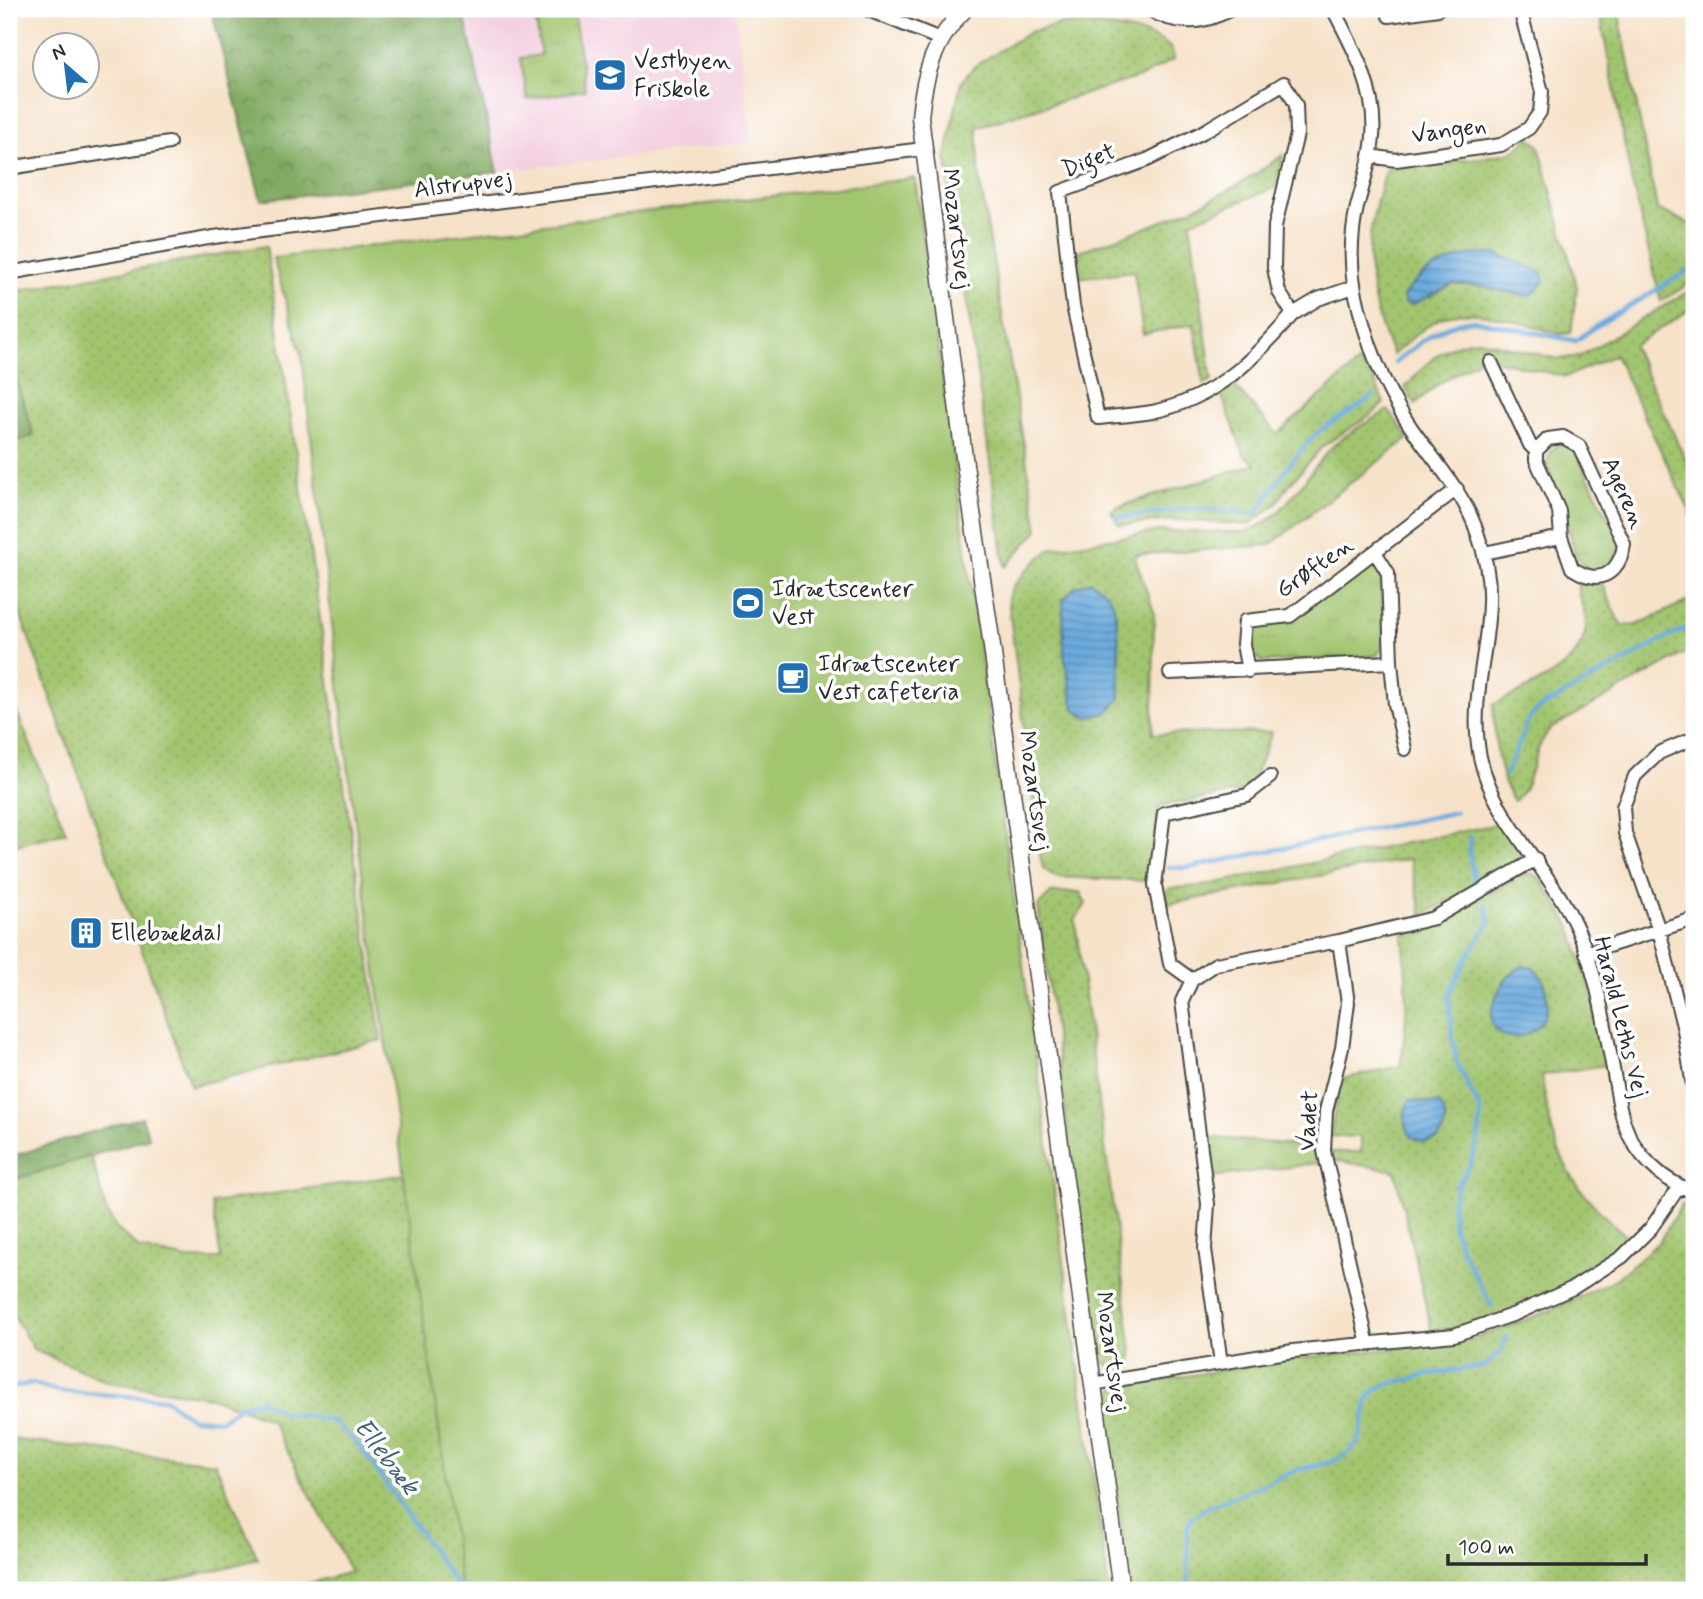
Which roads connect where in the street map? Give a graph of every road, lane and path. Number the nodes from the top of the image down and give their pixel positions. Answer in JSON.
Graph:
{"nodes":[{"id":1,"x":866,"y":9,"type":"edge"},
{"id":2,"x":965,"y":9,"type":"edge"},
{"id":3,"x":1148,"y":9,"type":"edge"},
{"id":4,"x":1231,"y":9,"type":"edge"},
{"id":5,"x":1333,"y":9,"type":"edge"},
{"id":6,"x":1438,"y":9,"type":"edge"},
{"id":7,"x":1520,"y":9,"type":"edge"},
{"id":8,"x":1389,"y":16,"type":"dead end"},
{"id":9,"x":940,"y":39,"type":"junction"},
{"id":10,"x":169,"y":143,"type":"dead end"},
{"id":11,"x":923,"y":149,"type":"junction"},
{"id":12,"x":1370,"y":156,"type":"junction"},
{"id":13,"x":9,"y":168,"type":"edge"},
{"id":14,"x":9,"y":273,"type":"edge"},
{"id":15,"x":1354,"y":287,"type":"junction"},
{"id":16,"x":1293,"y":314,"type":"junction"},
{"id":17,"x":1491,"y":362,"type":"dead end"},
{"id":18,"x":1536,"y":451,"type":"junction"},
{"id":19,"x":1457,"y":489,"type":"junction"},
{"id":20,"x":1561,"y":537,"type":"junction"},
{"id":21,"x":1375,"y":552,"type":"junction"},
{"id":22,"x":1485,"y":553,"type":"junction"},
{"id":23,"x":1391,"y":662,"type":"junction"},
{"id":24,"x":1248,"y":671,"type":"junction"},
{"id":25,"x":1170,"y":673,"type":"dead end"},
{"id":26,"x":1694,"y":738,"type":"edge"},
{"id":27,"x":1405,"y":749,"type":"dead end"},
{"id":28,"x":1270,"y":777,"type":"dead end"},
{"id":29,"x":1536,"y":859,"type":"junction"},
{"id":30,"x":1694,"y":919,"type":"edge"},
{"id":31,"x":1659,"y":930,"type":"junction"},
{"id":32,"x":1339,"y":941,"type":"junction"},
{"id":33,"x":1586,"y":953,"type":"junction"},
{"id":34,"x":1192,"y":980,"type":"junction"},
{"id":35,"x":1694,"y":1093,"type":"edge"},
{"id":36,"x":1679,"y":1187,"type":"junction"},
{"id":37,"x":1694,"y":1192,"type":"edge"},
{"id":38,"x":1368,"y":1345,"type":"junction"},
{"id":39,"x":1222,"y":1363,"type":"junction"},
{"id":40,"x":1092,"y":1384,"type":"junction"},
{"id":41,"x":1121,"y":1590,"type":"edge"}],
"edges":[{"from":1,"to":9,"type":"street"},
{"from":2,"to":9,"type":"street","name":"Mozartsvej"},
{"from":3,"to":4,"type":"street"},
{"from":5,"to":12,"type":"street","name":"Harald Leths Vej"},
{"from":6,"to":8,"type":"street"},
{"from":7,"to":12,"type":"street","name":"Vangen"},
{"from":9,"to":11,"type":"street","name":"Mozartsvej"},
{"from":10,"to":13,"type":"street"},
{"from":11,"to":14,"type":"street","name":"Alstrupvej"},
{"from":11,"to":40,"type":"street","name":"Mozartsvej"},
{"from":12,"to":15,"type":"street","name":"Harald Leths Vej"},
{"from":15,"to":16,"type":"street","name":"Diget"},
{"from":15,"to":19,"type":"street","name":"Harald Leths Vej"},
{"from":16,"to":16,"type":"street","name":"Diget"},
{"from":17,"to":18,"type":"street","name":"Ageren"},
{"from":18,"to":20,"type":"street","name":"Ageren"},
{"from":18,"to":20,"type":"street","name":"Ageren"},
{"from":19,"to":21,"type":"street","name":"Grøften"},
{"from":19,"to":22,"type":"street","name":"Harald Leths Vej"},
{"from":20,"to":22,"type":"street"},
{"from":21,"to":23,"type":"street","name":"Grøften"},
{"from":21,"to":24,"type":"street","name":"Grøften"},
{"from":22,"to":29,"type":"street","name":"Harald Leths Vej"},
{"from":23,"to":24,"type":"street"},
{"from":23,"to":27,"type":"street","name":"Grøften"},
{"from":24,"to":25,"type":"street"},
{"from":26,"to":31,"type":"street"},
{"from":28,"to":34,"type":"street"},
{"from":29,"to":32,"type":"street"},
{"from":29,"to":33,"type":"street","name":"Harald Leths Vej"},
{"from":30,"to":31,"type":"street"},
{"from":31,"to":33,"type":"street"},
{"from":31,"to":35,"type":"street"},
{"from":32,"to":34,"type":"street"},
{"from":32,"to":38,"type":"street","name":"Vadet"},
{"from":33,"to":36,"type":"street","name":"Harald Leths Vej"},
{"from":34,"to":39,"type":"street"},
{"from":36,"to":37,"type":"street","name":"Harald Leths Vej"},
{"from":36,"to":38,"type":"street"},
{"from":38,"to":39,"type":"street"},
{"from":39,"to":40,"type":"street"},
{"from":40,"to":41,"type":"street","name":"Mozartsvej"}]}
